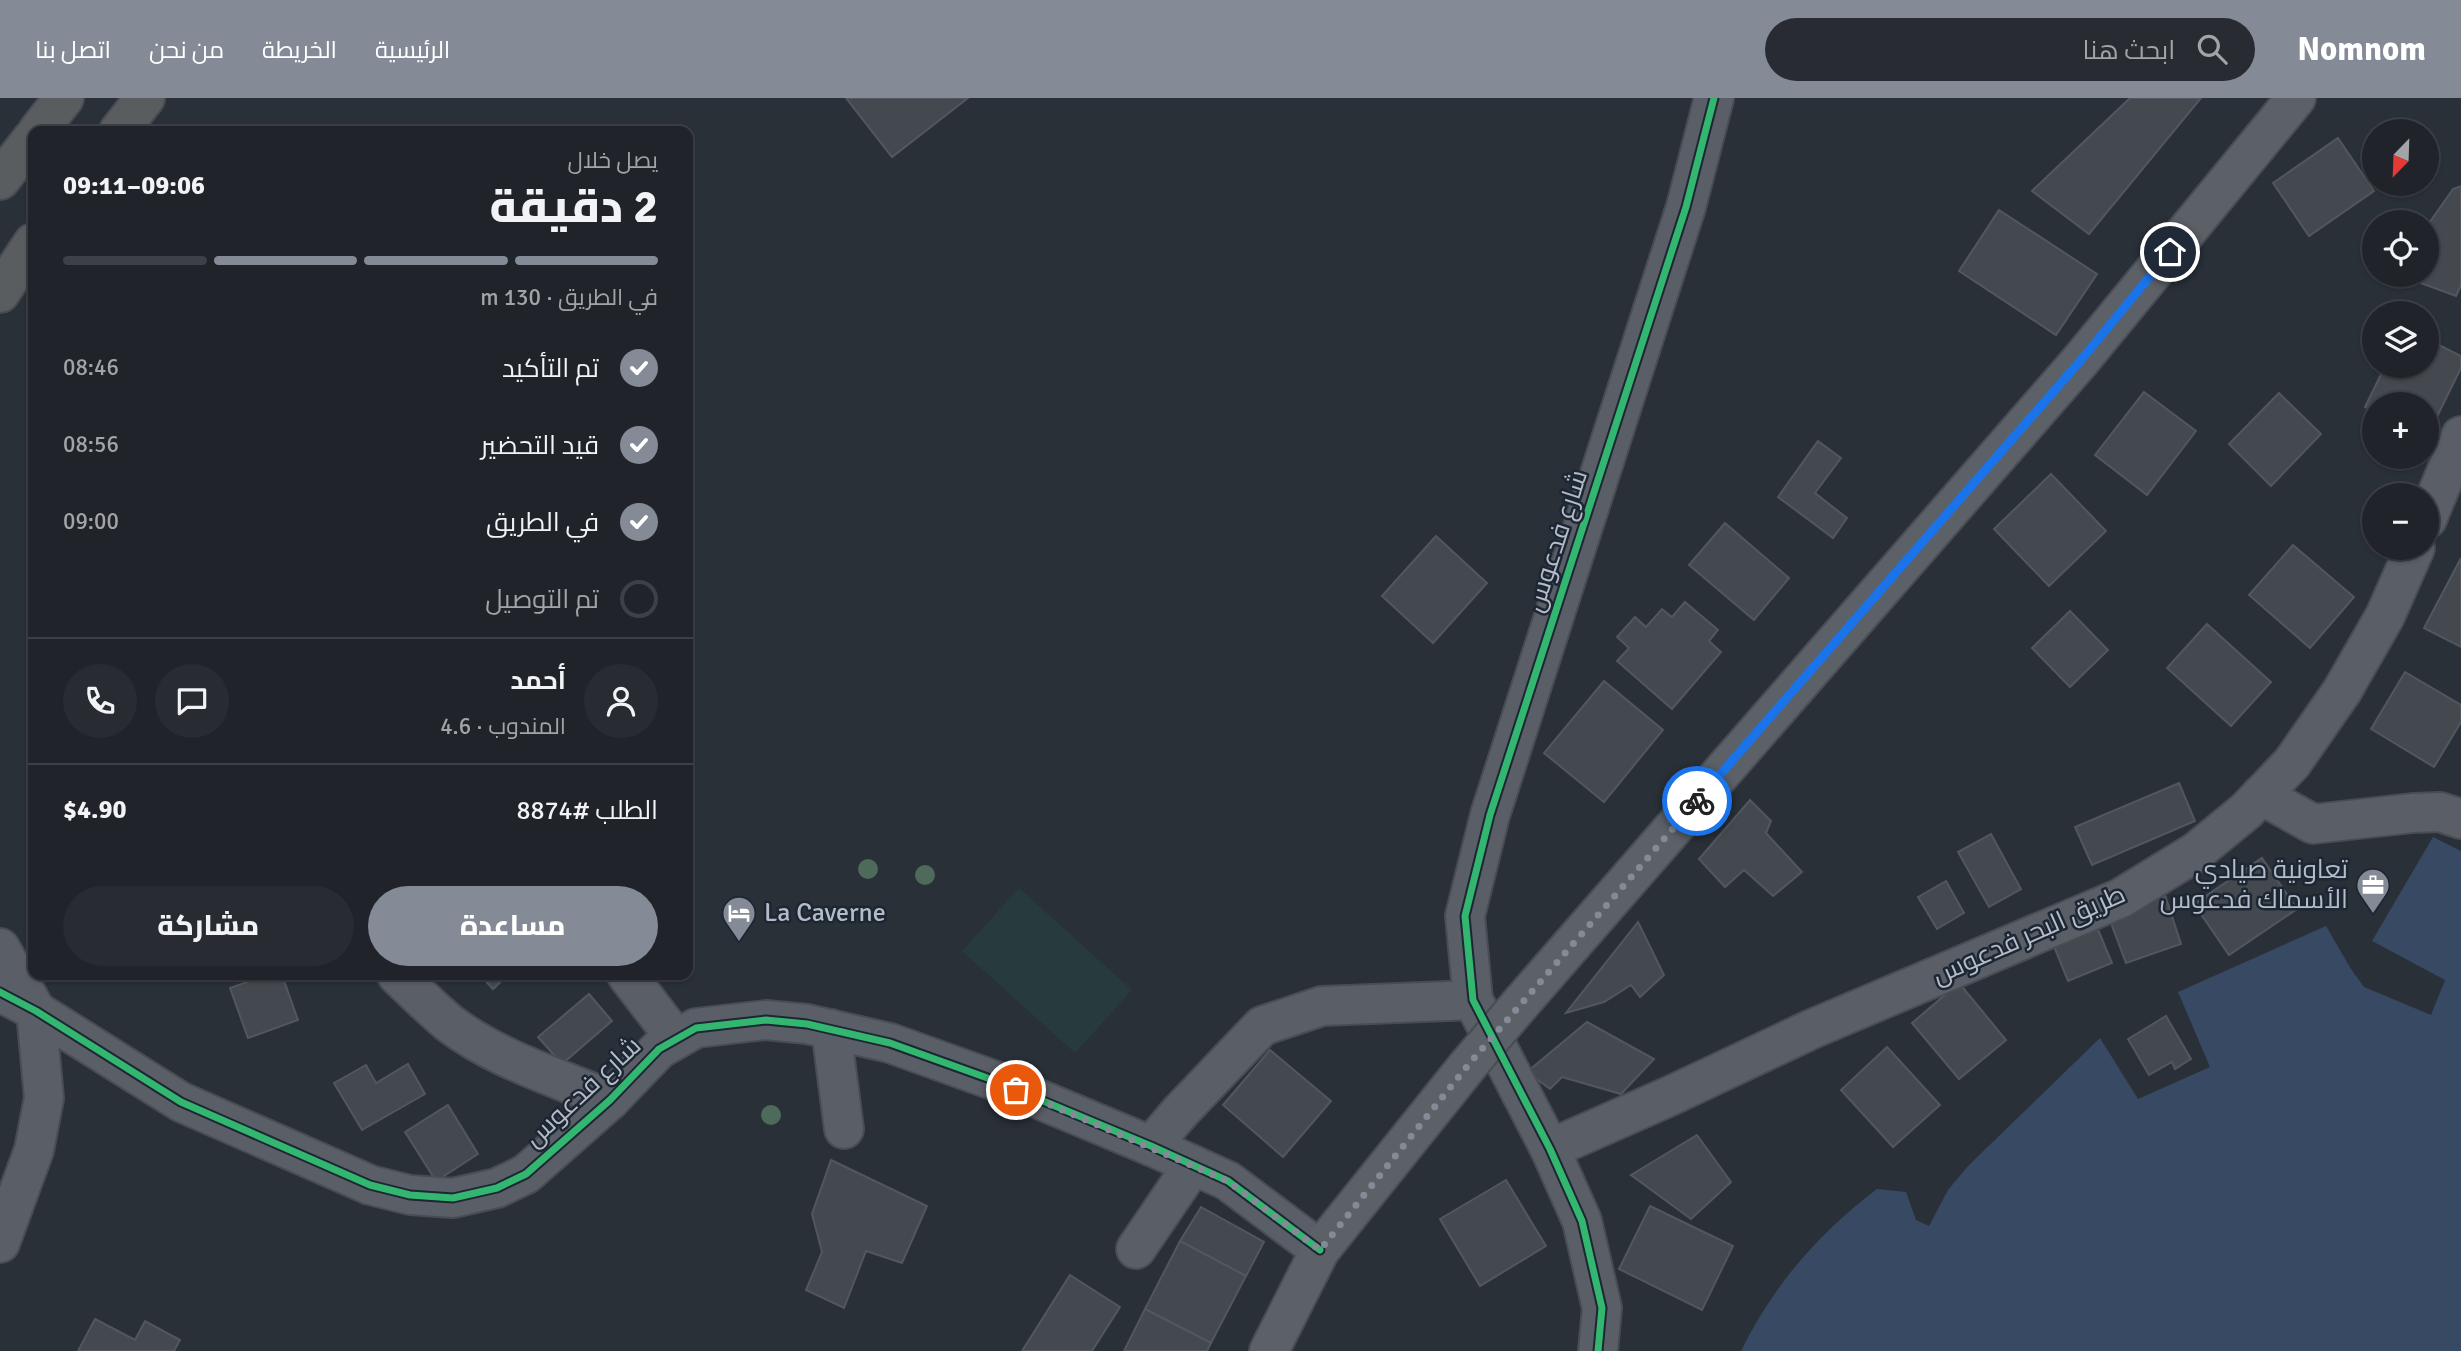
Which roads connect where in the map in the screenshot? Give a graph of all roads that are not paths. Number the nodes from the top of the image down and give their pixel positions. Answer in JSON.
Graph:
{"nodes":[{"id":1,"x":64,"y":98,"type":"edge"},
{"id":2,"x":145,"y":98,"type":"edge"},
{"id":3,"x":1714,"y":98,"type":"edge"},
{"id":4,"x":2297,"y":98,"type":"edge"},
{"id":5,"x":42,"y":126,"type":"edge"},
{"id":6,"x":123,"y":126,"type":"edge"},
{"id":7,"x":28,"y":144,"type":"edge"},
{"id":8,"x":0,"y":180,"type":"edge"},
{"id":9,"x":28,"y":251,"type":"edge"},
{"id":10,"x":0,"y":293,"type":"edge"},
{"id":11,"x":2461,"y":436,"type":"edge"},
{"id":12,"x":2439,"y":490,"type":"edge"},
{"id":13,"x":2410,"y":560,"type":"edge"},
{"id":14,"x":2261,"y":796,"type":"junction"},
{"id":15,"x":2461,"y":819,"type":"edge"},
{"id":16,"x":0,"y":948,"type":"edge"},
{"id":17,"x":403,"y":980,"type":"edge"},
{"id":18,"x":631,"y":980,"type":"edge"},
{"id":19,"x":0,"y":992,"type":"edge"},
{"id":20,"x":1473,"y":1000,"type":"junction"},
{"id":21,"x":36,"y":1011,"type":"junction"},
{"id":22,"x":831,"y":1029,"type":"junction"},
{"id":23,"x":676,"y":1039,"type":"junction"},
{"id":24,"x":610,"y":1100,"type":"junction"},
{"id":25,"x":844,"y":1129,"type":"dead end"},
{"id":26,"x":1151,"y":1146,"type":"junction"},
{"id":27,"x":1550,"y":1149,"type":"junction"},
{"id":28,"x":1193,"y":1165,"type":"junction"},
{"id":29,"x":0,"y":1243,"type":"edge"},
{"id":30,"x":1136,"y":1249,"type":"dead end"},
{"id":31,"x":1320,"y":1250,"type":"junction"},
{"id":32,"x":1269,"y":1351,"type":"edge"},
{"id":33,"x":1598,"y":1351,"type":"edge"}],
"edges":[{"from":1,"to":5,"type":"highway"},
{"from":2,"to":6,"type":"highway"},
{"from":3,"to":20,"type":"street","name":"شارع فدعوس"},
{"from":4,"to":31,"type":"main road","bridge":true},
{"from":7,"to":8,"type":"highway"},
{"from":9,"to":10,"type":"highway"},
{"from":11,"to":12,"type":"street"},
{"from":13,"to":14,"type":"street","name":"طريق البحر فدعوس"},
{"from":14,"to":15,"type":"street"},
{"from":14,"to":27,"type":"street","name":"طريق البحر فدعوس"},
{"from":16,"to":21,"type":"street","name":"شارع فدعوس"},
{"from":17,"to":24,"type":"street","name":"شارع فدعوس"},
{"from":18,"to":23,"type":"street","name":"شارع فدعوس"},
{"from":19,"to":21,"type":"street","name":"شارع فدعوس"},
{"from":20,"to":26,"type":"street"},
{"from":20,"to":27,"type":"street"},
{"from":21,"to":24,"type":"street","name":"شارع فدعوس"},
{"from":21,"to":29,"type":"street","name":"شارع فدعوس"},
{"from":22,"to":23,"type":"street","name":"شارع فدعوس"},
{"from":22,"to":25,"type":"street"},
{"from":22,"to":26,"type":"street","name":"شارع فدعوس"},
{"from":23,"to":24,"type":"street","name":"شارع فدعوس"},
{"from":26,"to":28,"type":"street","name":"شارع فدعوس"},
{"from":27,"to":33,"type":"street"},
{"from":28,"to":30,"type":"street"},
{"from":28,"to":31,"type":"street","name":"شارع فدعوس"},
{"from":31,"to":32,"type":"main road"}]}
